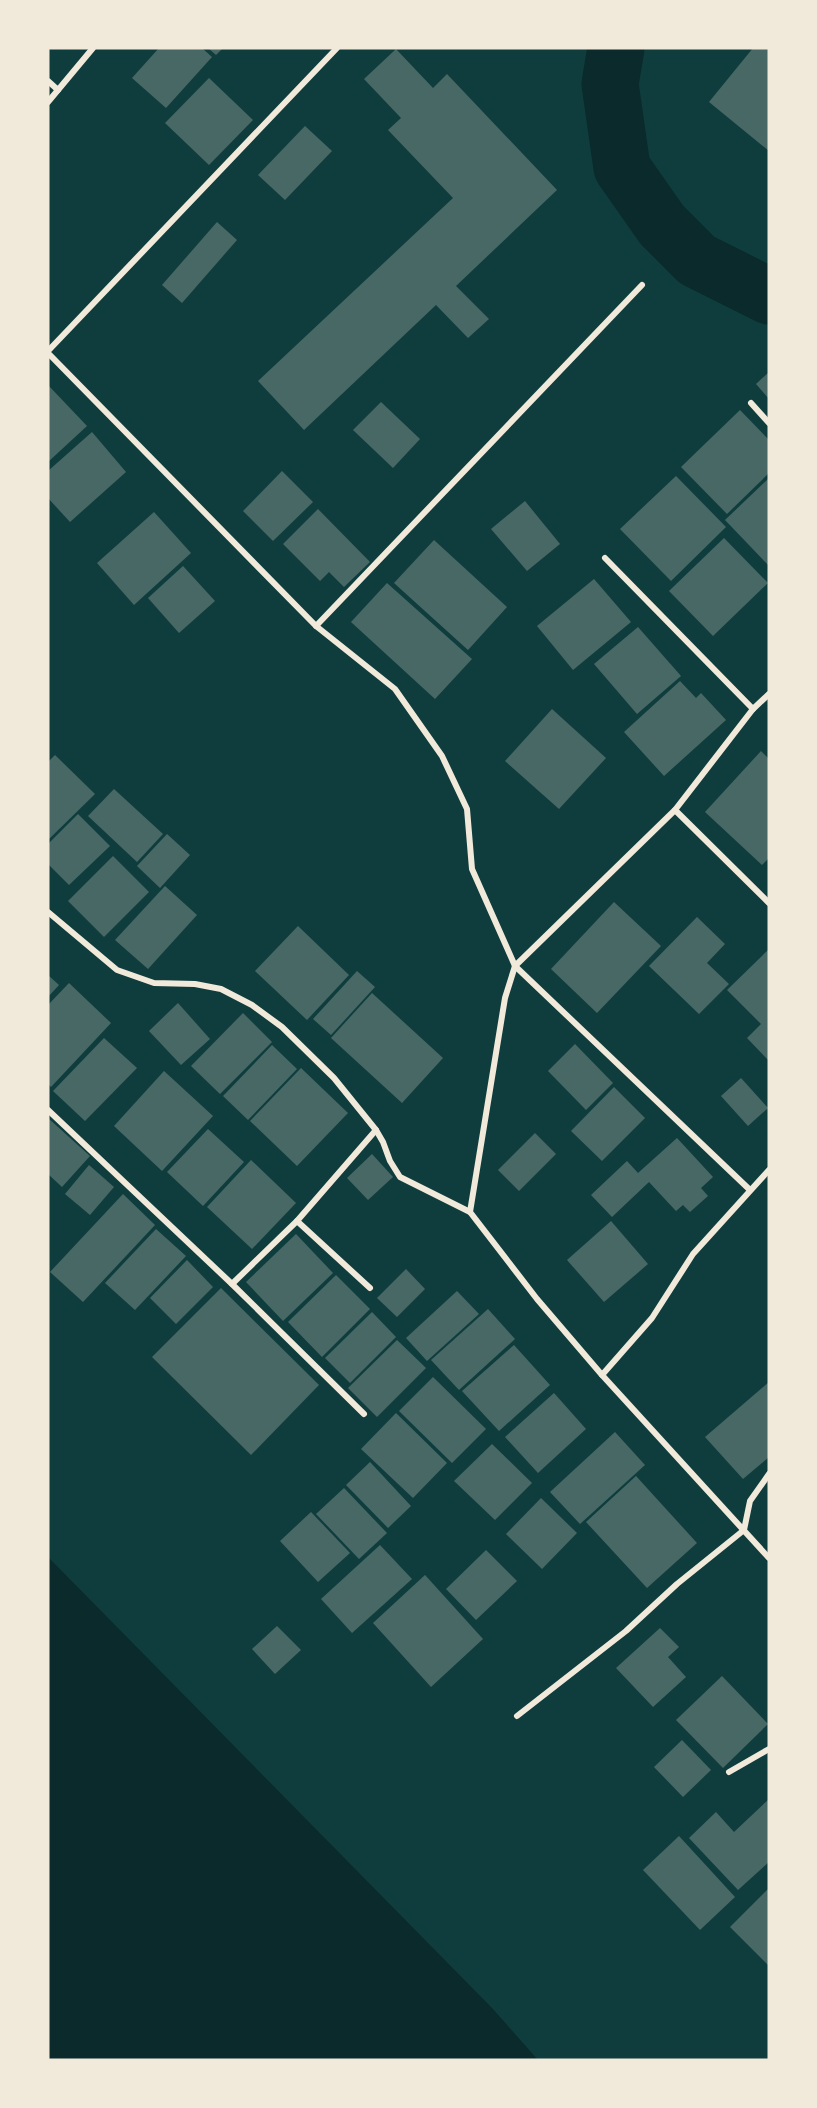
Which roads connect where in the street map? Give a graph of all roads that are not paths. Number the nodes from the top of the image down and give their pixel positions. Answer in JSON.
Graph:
{"nodes":[{"id":1,"x":93,"y":48,"type":"edge"},
{"id":2,"x":337,"y":48,"type":"edge"},
{"id":3,"x":48,"y":81,"type":"edge"},
{"id":4,"x":58,"y":90,"type":"junction"},
{"id":5,"x":48,"y":102,"type":"edge"},
{"id":6,"x":642,"y":285,"type":"dead end"},
{"id":7,"x":48,"y":352,"type":"edge"},
{"id":8,"x":751,"y":403,"type":"dead end"},
{"id":9,"x":769,"y":423,"type":"edge"},
{"id":10,"x":605,"y":558,"type":"dead end"},
{"id":11,"x":316,"y":626,"type":"junction"},
{"id":12,"x":769,"y":694,"type":"edge"},
{"id":13,"x":753,"y":709,"type":"junction"},
{"id":14,"x":675,"y":810,"type":"junction"},
{"id":15,"x":769,"y":903,"type":"edge"},
{"id":16,"x":48,"y":912,"type":"edge"},
{"id":17,"x":515,"y":966,"type":"junction"},
{"id":18,"x":48,"y":1110,"type":"edge"},
{"id":19,"x":376,"y":1130,"type":"junction"},
{"id":20,"x":769,"y":1170,"type":"edge"},
{"id":21,"x":750,"y":1190,"type":"junction"},
{"id":22,"x":470,"y":1212,"type":"junction"},
{"id":23,"x":297,"y":1221,"type":"junction"},
{"id":24,"x":232,"y":1284,"type":"junction"},
{"id":25,"x":370,"y":1288,"type":"dead end"},
{"id":26,"x":602,"y":1375,"type":"junction"},
{"id":27,"x":364,"y":1414,"type":"dead end"},
{"id":28,"x":769,"y":1474,"type":"edge"},
{"id":29,"x":744,"y":1530,"type":"junction"},
{"id":30,"x":769,"y":1558,"type":"edge"},
{"id":31,"x":517,"y":1716,"type":"dead end"},
{"id":32,"x":769,"y":1749,"type":"edge"},
{"id":33,"x":729,"y":1773,"type":"dead end"}],
"edges":[{"from":1,"to":4,"type":"street"},
{"from":2,"to":7,"type":"street"},
{"from":3,"to":4,"type":"street"},
{"from":4,"to":5,"type":"street"},
{"from":6,"to":11,"type":"street"},
{"from":7,"to":11,"type":"street"},
{"from":8,"to":9,"type":"street"},
{"from":10,"to":13,"type":"street"},
{"from":11,"to":17,"type":"street"},
{"from":12,"to":13,"type":"street"},
{"from":13,"to":14,"type":"street"},
{"from":14,"to":15,"type":"street"},
{"from":14,"to":17,"type":"street"},
{"from":16,"to":19,"type":"street"},
{"from":17,"to":21,"type":"street"},
{"from":17,"to":22,"type":"street"},
{"from":18,"to":24,"type":"street"},
{"from":19,"to":22,"type":"street"},
{"from":19,"to":23,"type":"street"},
{"from":20,"to":21,"type":"street"},
{"from":21,"to":26,"type":"street"},
{"from":22,"to":26,"type":"street"},
{"from":23,"to":24,"type":"street"},
{"from":23,"to":25,"type":"street"},
{"from":24,"to":27,"type":"street"},
{"from":26,"to":29,"type":"street"},
{"from":28,"to":29,"type":"street"},
{"from":29,"to":30,"type":"street"},
{"from":29,"to":31,"type":"street"},
{"from":32,"to":33,"type":"street"}]}
